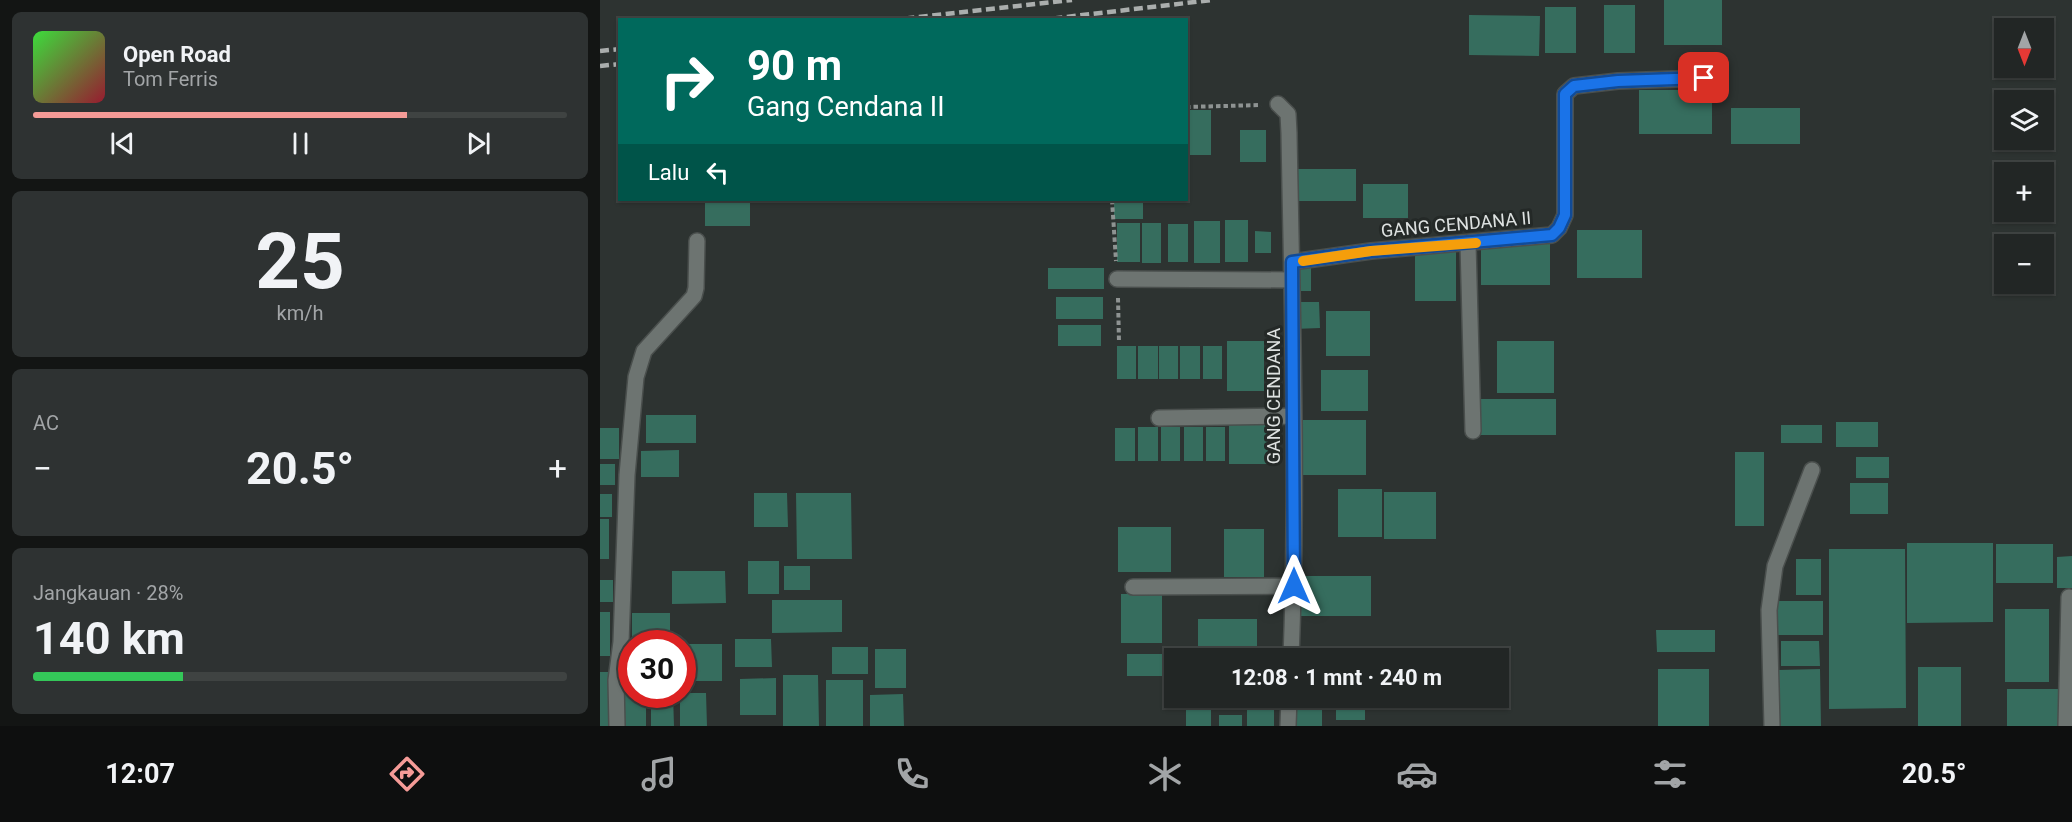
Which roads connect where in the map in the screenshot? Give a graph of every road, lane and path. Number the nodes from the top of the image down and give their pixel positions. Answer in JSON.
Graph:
{"nodes":[{"id":1,"x":1704,"y":78,"type":"dead end"},
{"id":2,"x":1278,"y":104,"type":"joint"},
{"id":3,"x":1188,"y":107,"type":"edge"},
{"id":4,"x":697,"y":241,"type":"dead end"},
{"id":5,"x":1468,"y":244,"type":"junction"},
{"id":6,"x":1292,"y":262,"type":"junction"},
{"id":7,"x":1117,"y":279,"type":"dead end"},
{"id":8,"x":1292,"y":280,"type":"junction"},
{"id":9,"x":1293,"y":416,"type":"junction"},
{"id":10,"x":1159,"y":418,"type":"dead end"},
{"id":11,"x":1473,"y":431,"type":"dead end"},
{"id":12,"x":1812,"y":470,"type":"dead end"},
{"id":13,"x":1294,"y":586,"type":"junction"},
{"id":14,"x":1133,"y":587,"type":"dead end"},
{"id":15,"x":2069,"y":597,"type":"dead end"},
{"id":16,"x":1291,"y":648,"type":"edge"},
{"id":17,"x":1289,"y":708,"type":"edge"},
{"id":18,"x":617,"y":726,"type":"edge"},
{"id":19,"x":1288,"y":726,"type":"edge"},
{"id":20,"x":1772,"y":726,"type":"edge"},
{"id":21,"x":2066,"y":726,"type":"edge"}],
"edges":[{"from":1,"to":5,"type":"street","name":"GANG CENDANA II"},
{"from":2,"to":3,"type":"path"},
{"from":2,"to":6,"type":"street","name":"GANG CENDANA"},
{"from":4,"to":18,"type":"street"},
{"from":5,"to":6,"type":"street","name":"GANG CENDANA II"},
{"from":5,"to":11,"type":"street"},
{"from":6,"to":8,"type":"street","name":"GANG CENDANA"},
{"from":7,"to":8,"type":"street"},
{"from":8,"to":9,"type":"street","name":"GANG CENDANA"},
{"from":9,"to":10,"type":"street"},
{"from":9,"to":13,"type":"street","name":"GANG CENDANA"},
{"from":12,"to":20,"type":"street"},
{"from":13,"to":14,"type":"street"},
{"from":13,"to":16,"type":"street","name":"GANG CENDANA"},
{"from":15,"to":21,"type":"street"},
{"from":17,"to":19,"type":"street"}]}
